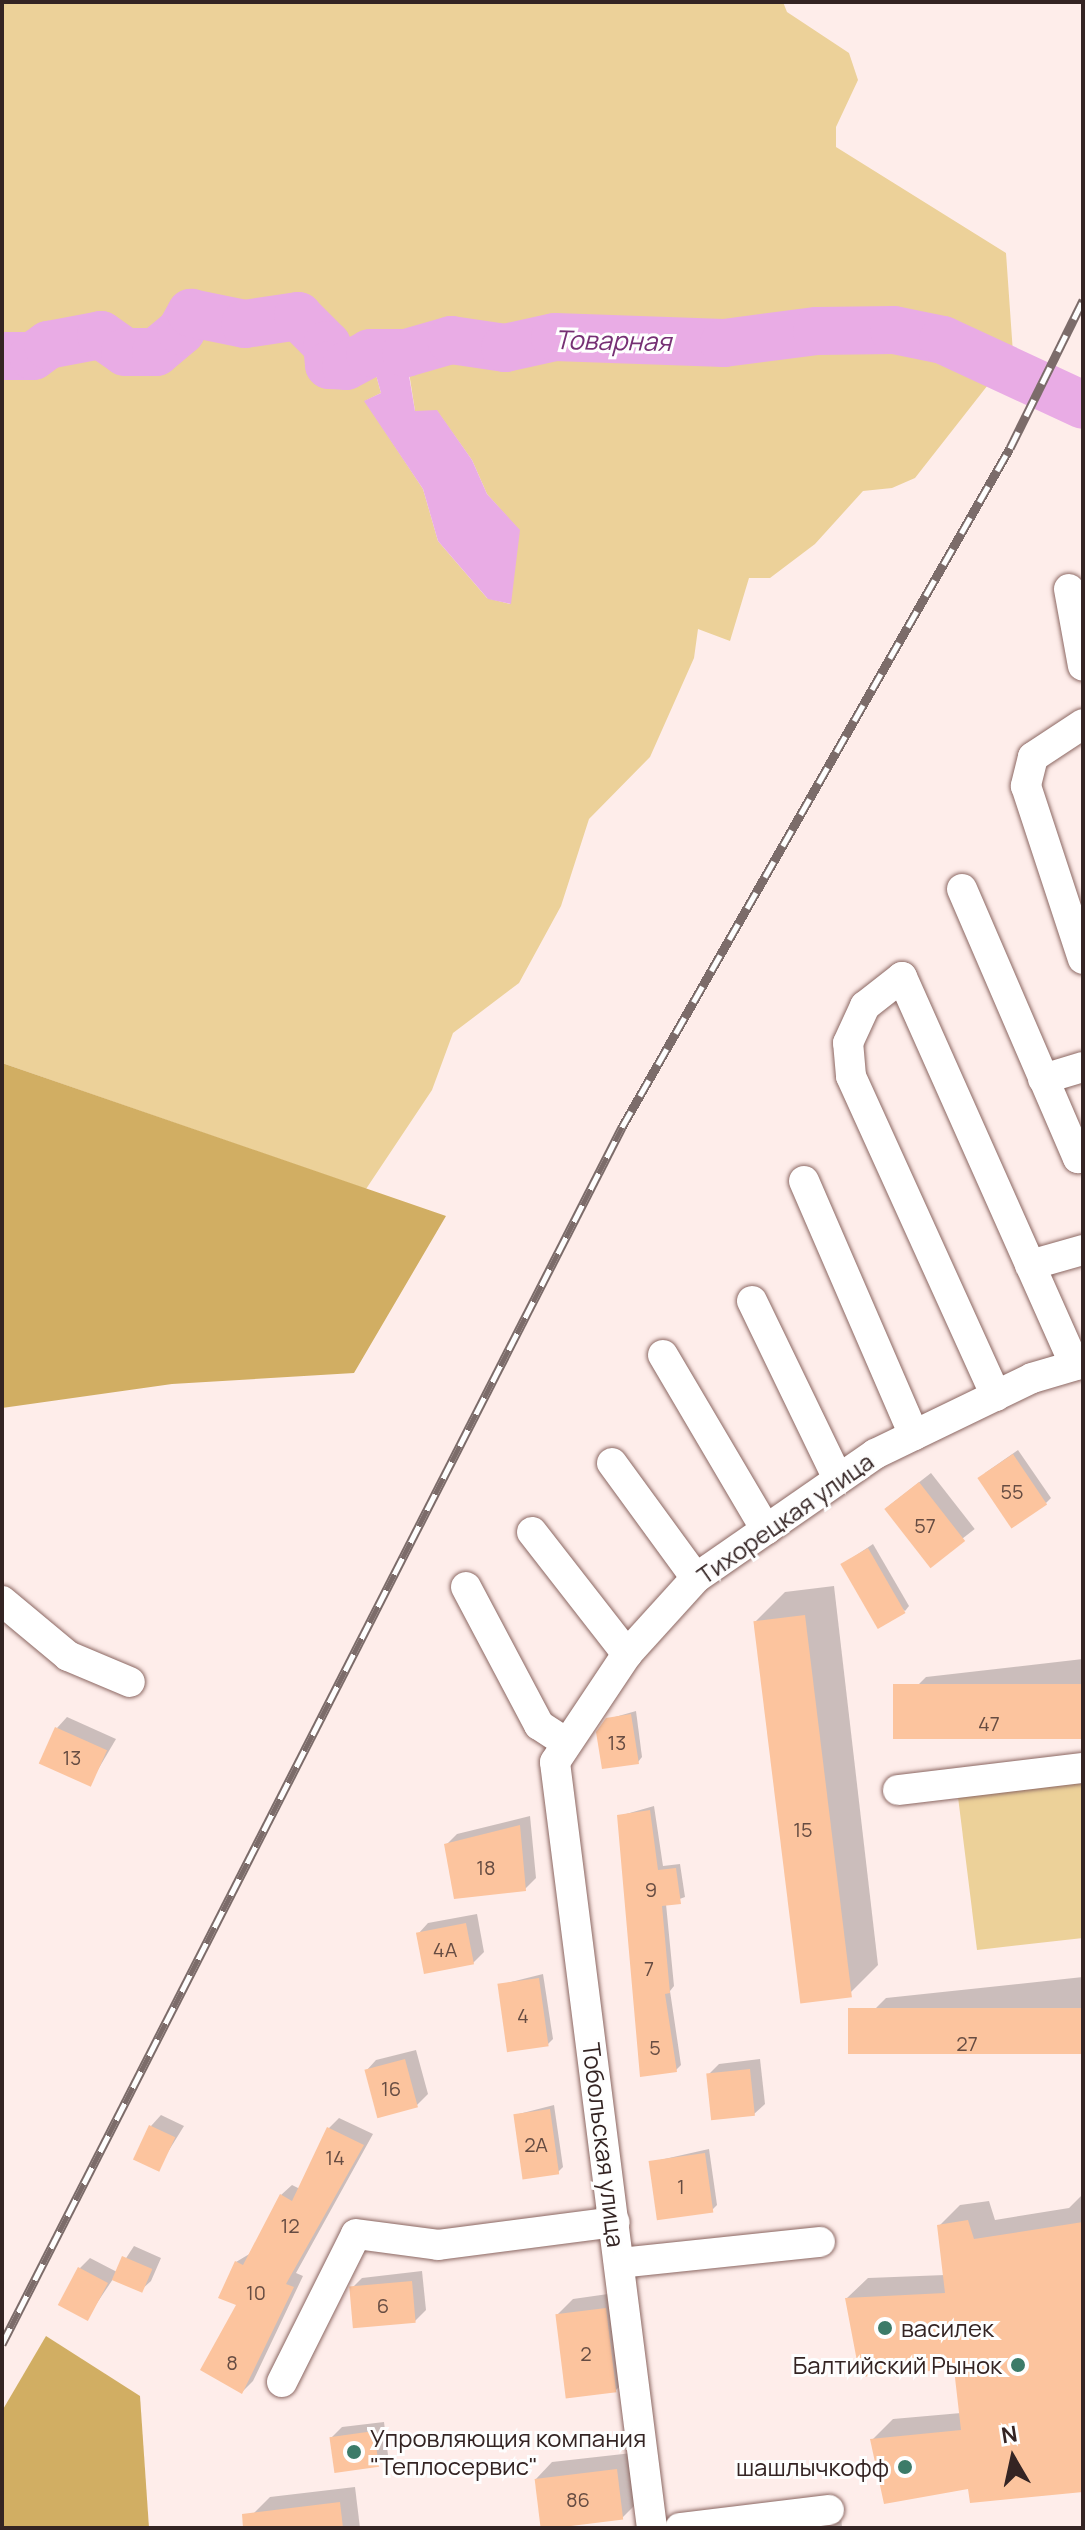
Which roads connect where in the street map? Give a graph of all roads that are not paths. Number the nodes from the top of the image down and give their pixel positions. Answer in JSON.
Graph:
{"nodes":[{"id":1,"x":1069,"y":589,"type":"dead end"},
{"id":2,"x":1083,"y":666,"type":"edge"},
{"id":3,"x":1083,"y":724,"type":"edge"},
{"id":4,"x":962,"y":889,"type":"dead end"},
{"id":5,"x":1083,"y":959,"type":"edge"},
{"id":6,"x":1083,"y":1067,"type":"edge"},
{"id":7,"x":1043,"y":1079,"type":"junction"},
{"id":8,"x":1083,"y":1156,"type":"edge"},
{"id":9,"x":804,"y":1181,"type":"dead end"},
{"id":10,"x":1083,"y":1250,"type":"edge"},
{"id":11,"x":1030,"y":1265,"type":"junction"},
{"id":12,"x":752,"y":1301,"type":"dead end"},
{"id":13,"x":663,"y":1355,"type":"dead end"},
{"id":14,"x":1079,"y":1364,"type":"edge"},
{"id":15,"x":996,"y":1396,"type":"junction"},
{"id":16,"x":914,"y":1435,"type":"junction"},
{"id":17,"x":612,"y":1463,"type":"dead end"},
{"id":18,"x":838,"y":1479,"type":"junction"},
{"id":19,"x":766,"y":1530,"type":"junction"},
{"id":20,"x":532,"y":1532,"type":"dead end"},
{"id":21,"x":696,"y":1578,"type":"junction"},
{"id":22,"x":466,"y":1587,"type":"dead end"},
{"id":23,"x":2,"y":1601,"type":"edge"},
{"id":24,"x":627,"y":1654,"type":"junction"},
{"id":25,"x":130,"y":1682,"type":"dead end"},
{"id":26,"x":561,"y":1752,"type":"junction"},
{"id":27,"x":1083,"y":1768,"type":"edge"},
{"id":28,"x":898,"y":1790,"type":"dead end"},
{"id":29,"x":615,"y":2222,"type":"junction"},
{"id":30,"x":820,"y":2242,"type":"dead end"},
{"id":31,"x":619,"y":2263,"type":"junction"},
{"id":32,"x":282,"y":2382,"type":"dead end"},
{"id":33,"x":829,"y":2510,"type":"dead end"},
{"id":34,"x":652,"y":2528,"type":"edge"},
{"id":35,"x":680,"y":2528,"type":"edge"}],
"edges":[{"from":1,"to":2,"type":"street"},
{"from":3,"to":5,"type":"street"},
{"from":4,"to":7,"type":"street"},
{"from":6,"to":7,"type":"street"},
{"from":7,"to":8,"type":"street"},
{"from":9,"to":16,"type":"street"},
{"from":10,"to":11,"type":"street"},
{"from":11,"to":14,"type":"street"},
{"from":11,"to":15,"type":"street"},
{"from":12,"to":18,"type":"street"},
{"from":13,"to":19,"type":"street"},
{"from":14,"to":15,"type":"street","name":"Тихорецкая улица"},
{"from":15,"to":16,"type":"street","name":"Тихорецкая улица"},
{"from":16,"to":18,"type":"street","name":"Тихорецкая улица"},
{"from":17,"to":21,"type":"street"},
{"from":18,"to":19,"type":"street","name":"Тихорецкая улица"},
{"from":19,"to":21,"type":"street","name":"Тихорецкая улица"},
{"from":20,"to":24,"type":"street"},
{"from":21,"to":24,"type":"street","name":"Тихорецкая улица"},
{"from":22,"to":26,"type":"street"},
{"from":23,"to":25,"type":"street"},
{"from":24,"to":26,"type":"street","name":"Тихорецкая улица"},
{"from":26,"to":29,"type":"street","name":"Тобольская улица"},
{"from":27,"to":28,"type":"street"},
{"from":29,"to":31,"type":"street","name":"Тобольская улица"},
{"from":29,"to":32,"type":"street"},
{"from":30,"to":31,"type":"street"},
{"from":31,"to":34,"type":"street","name":"Тобольская улица"},
{"from":33,"to":35,"type":"street"}]}
